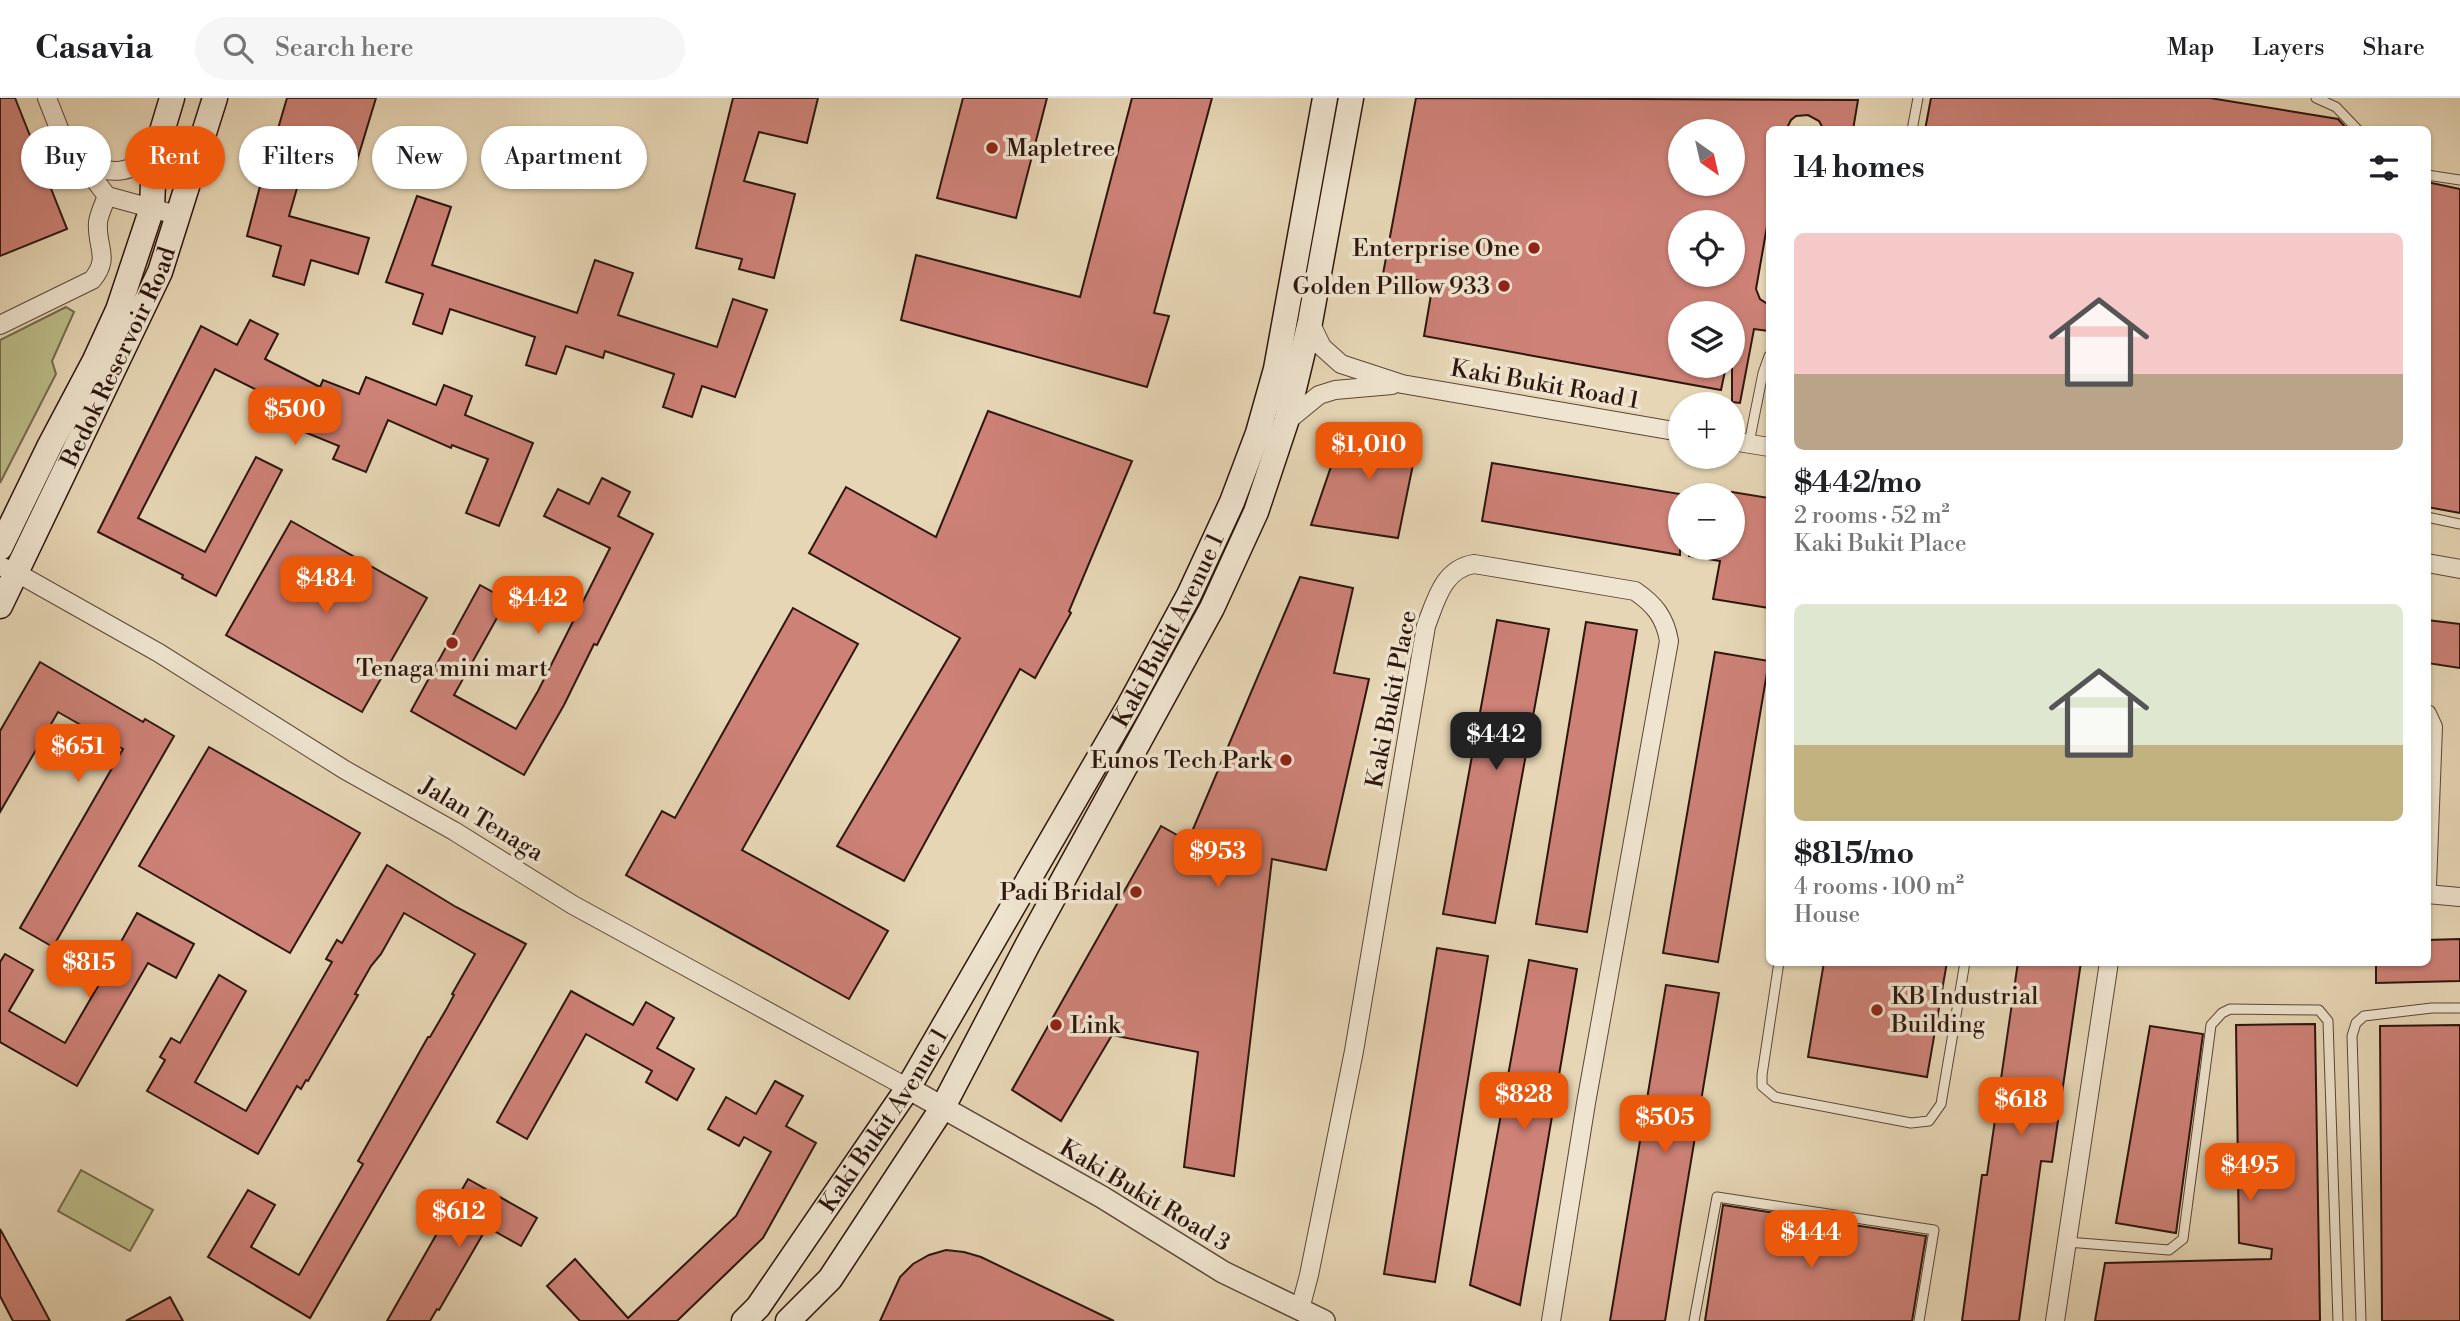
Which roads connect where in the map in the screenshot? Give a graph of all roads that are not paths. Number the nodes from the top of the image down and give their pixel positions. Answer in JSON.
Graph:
{"nodes":[{"id":1,"x":47,"y":98,"type":"edge"},
{"id":2,"x":172,"y":98,"type":"edge"},
{"id":3,"x":215,"y":98,"type":"edge"},
{"id":4,"x":1325,"y":98,"type":"edge"},
{"id":5,"x":1351,"y":98,"type":"edge"},
{"id":6,"x":1918,"y":98,"type":"edge"},
{"id":7,"x":2316,"y":98,"type":"edge"},
{"id":8,"x":58,"y":126,"type":"edge"},
{"id":9,"x":164,"y":126,"type":"edge"},
{"id":10,"x":1913,"y":126,"type":"edge"},
{"id":11,"x":2354,"y":126,"type":"edge"},
{"id":12,"x":2431,"y":176,"type":"edge"},
{"id":13,"x":2460,"y":180,"type":"edge"},
{"id":14,"x":102,"y":189,"type":"edge"},
{"id":15,"x":153,"y":189,"type":"edge"},
{"id":16,"x":107,"y":196,"type":"junction"},
{"id":17,"x":152,"y":208,"type":"junction"},
{"id":18,"x":180,"y":216,"type":"junction"},
{"id":19,"x":1310,"y":323,"type":"junction"},
{"id":20,"x":0,"y":326,"type":"edge"},
{"id":21,"x":1766,"y":364,"type":"edge"},
{"id":22,"x":1402,"y":384,"type":"junction"},
{"id":23,"x":1286,"y":422,"type":"junction"},
{"id":24,"x":1745,"y":429,"type":"edge"},
{"id":25,"x":1668,"y":430,"type":"edge"},
{"id":26,"x":1745,"y":443,"type":"edge"},
{"id":27,"x":1766,"y":446,"type":"edge"},
{"id":28,"x":2431,"y":518,"type":"edge"},
{"id":29,"x":2460,"y":524,"type":"edge"},
{"id":30,"x":0,"y":548,"type":"edge"},
{"id":31,"x":2431,"y":564,"type":"edge"},
{"id":32,"x":2460,"y":569,"type":"edge"},
{"id":33,"x":9,"y":570,"type":"edge"},
{"id":34,"x":0,"y":607,"type":"edge"},
{"id":35,"x":2431,"y":722,"type":"edge"},
{"id":36,"x":2431,"y":780,"type":"edge"},
{"id":37,"x":2431,"y":894,"type":"edge"},
{"id":38,"x":2460,"y":897,"type":"edge"},
{"id":39,"x":1778,"y":966,"type":"edge"},
{"id":40,"x":1964,"y":966,"type":"edge"},
{"id":41,"x":2108,"y":966,"type":"edge"},
{"id":42,"x":2460,"y":1008,"type":"edge"},
{"id":43,"x":908,"y":1088,"type":"junction"},
{"id":44,"x":943,"y":1107,"type":"junction"},
{"id":45,"x":2066,"y":1242,"type":"junction"},
{"id":46,"x":1300,"y":1309,"type":"junction"},
{"id":47,"x":744,"y":1321,"type":"edge"},
{"id":48,"x":788,"y":1321,"type":"edge"},
{"id":49,"x":1324,"y":1321,"type":"edge"},
{"id":50,"x":1551,"y":1321,"type":"edge"},
{"id":51,"x":1694,"y":1321,"type":"edge"},
{"id":52,"x":1919,"y":1321,"type":"edge"},
{"id":53,"x":2054,"y":1321,"type":"edge"},
{"id":54,"x":2338,"y":1321,"type":"edge"},
{"id":55,"x":2361,"y":1321,"type":"edge"}],
"edges":[{"from":1,"to":8,"type":"street"},
{"from":2,"to":9,"type":"main road","name":"Bedok Reservoir Road"},
{"from":3,"to":18,"type":"main road","name":"Bedok Reservoir Road"},
{"from":4,"to":43,"type":"main road","name":"Kaki Bukit Avenue 1"},
{"from":5,"to":19,"type":"main road","name":"Kaki Bukit Avenue 1"},
{"from":6,"to":10,"type":"lane"},
{"from":7,"to":11,"type":"lane"},
{"from":12,"to":13,"type":"lane"},
{"from":14,"to":16,"type":"street"},
{"from":15,"to":17,"type":"main road","name":"Bedok Reservoir Road"},
{"from":16,"to":17,"type":"street"},
{"from":16,"to":20,"type":"street"},
{"from":17,"to":18,"type":"street"},
{"from":17,"to":30,"type":"main road","name":"Bedok Reservoir Road"},
{"from":18,"to":33,"type":"main road","name":"Bedok Reservoir Road"},
{"from":19,"to":22,"type":"street","name":"Kaki Bukit Road 1"},
{"from":19,"to":23,"type":"main road","name":"Kaki Bukit Avenue 1"},
{"from":21,"to":24,"type":"lane"},
{"from":22,"to":23,"type":"street","name":"Kaki Bukit Road 1"},
{"from":22,"to":25,"type":"street","name":"Kaki Bukit Road 1"},
{"from":23,"to":44,"type":"main road","name":"Kaki Bukit Avenue 1"},
{"from":26,"to":27,"type":"street"},
{"from":28,"to":29,"type":"lane"},
{"from":31,"to":32,"type":"street"},
{"from":33,"to":34,"type":"main road","name":"Bedok Reservoir Road"},
{"from":33,"to":43,"type":"street","name":"Jalan Tenaga"},
{"from":35,"to":36,"type":"street"},
{"from":37,"to":38,"type":"street"},
{"from":39,"to":40,"type":"lane"},
{"from":41,"to":45,"type":"street"},
{"from":42,"to":55,"type":"lane"},
{"from":43,"to":44,"type":"street","name":"Jalan Tenaga"},
{"from":43,"to":47,"type":"main road","name":"Kaki Bukit Avenue 1"},
{"from":44,"to":46,"type":"street","name":"Kaki Bukit Road 3"},
{"from":44,"to":48,"type":"main road","name":"Kaki Bukit Avenue 1"},
{"from":45,"to":53,"type":"street"},
{"from":45,"to":54,"type":"lane"},
{"from":46,"to":49,"type":"street","name":"Kaki Bukit Road 3"},
{"from":46,"to":50,"type":"street","name":"Kaki Bukit Place"},
{"from":51,"to":52,"type":"lane"}]}
